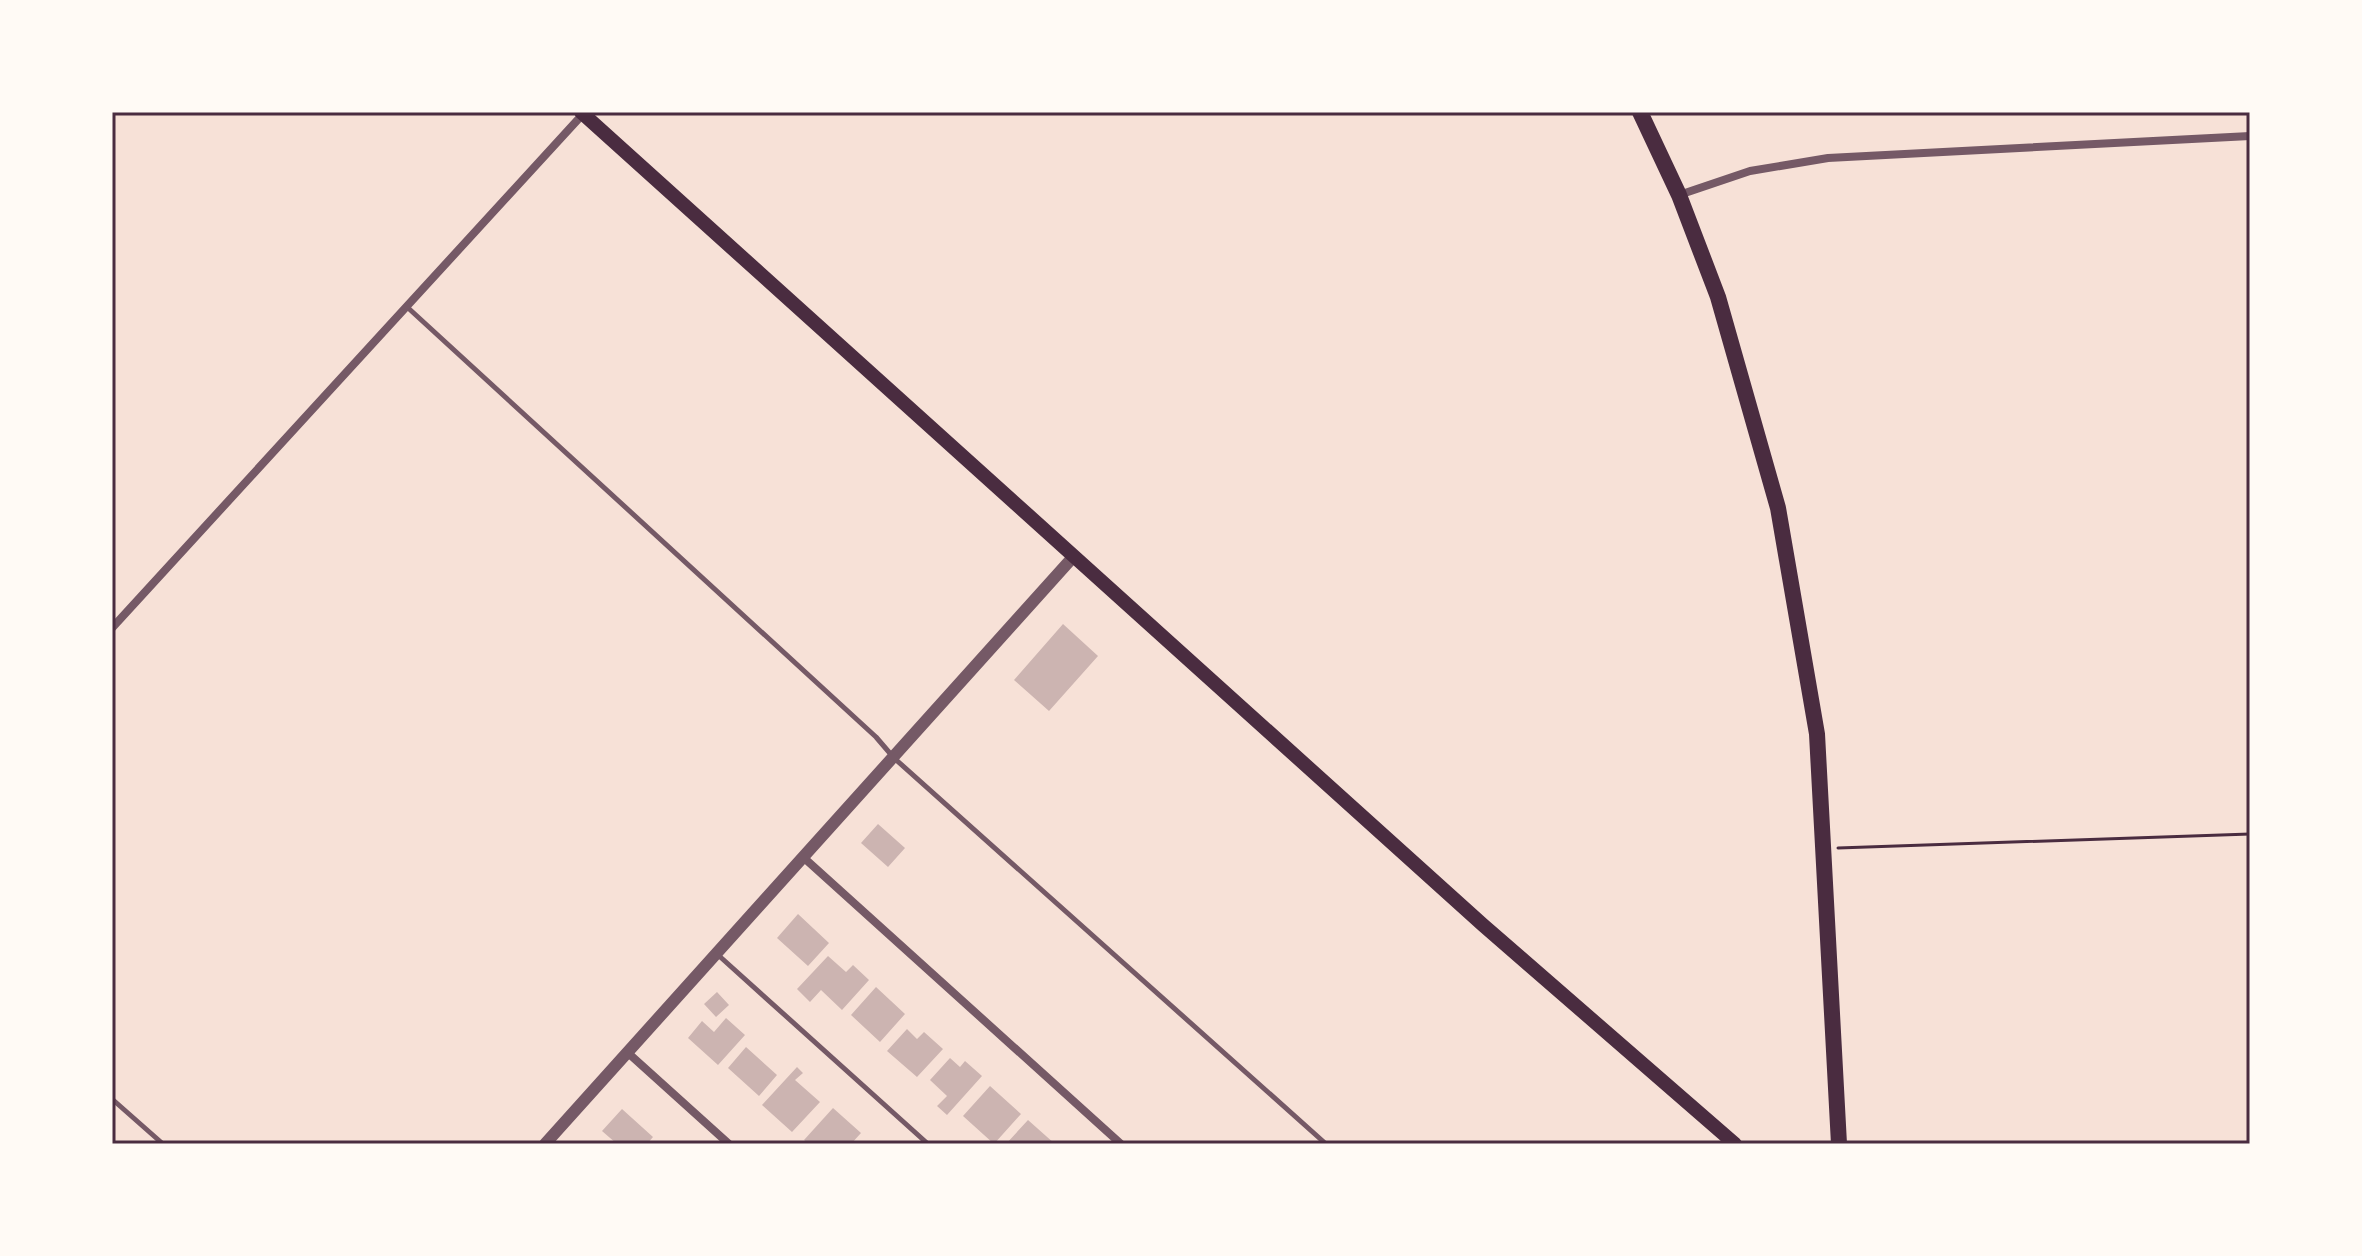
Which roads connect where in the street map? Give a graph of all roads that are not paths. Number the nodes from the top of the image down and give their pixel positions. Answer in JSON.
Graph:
{"nodes":[{"id":1,"x":1640,"y":112,"type":"edge"},
{"id":2,"x":582,"y":113,"type":"edge"},
{"id":3,"x":2250,"y":136,"type":"edge"},
{"id":4,"x":1679,"y":195,"type":"junction"},
{"id":5,"x":406,"y":306,"type":"junction"},
{"id":6,"x":1074,"y":556,"type":"junction"},
{"id":7,"x":112,"y":628,"type":"edge"},
{"id":8,"x":894,"y":758,"type":"junction"},
{"id":9,"x":803,"y":857,"type":"junction"},
{"id":10,"x":716,"y":953,"type":"junction"},
{"id":11,"x":627,"y":1052,"type":"junction"},
{"id":12,"x":112,"y":1099,"type":"edge"},
{"id":13,"x":163,"y":1144,"type":"edge"},
{"id":14,"x":545,"y":1144,"type":"edge"},
{"id":15,"x":729,"y":1144,"type":"edge"},
{"id":16,"x":928,"y":1144,"type":"edge"},
{"id":17,"x":1121,"y":1144,"type":"edge"},
{"id":18,"x":1326,"y":1144,"type":"edge"},
{"id":19,"x":1735,"y":1144,"type":"edge"},
{"id":20,"x":1839,"y":1144,"type":"edge"}],
"edges":[{"from":1,"to":4,"type":"main road"},
{"from":2,"to":5,"type":"street"},
{"from":2,"to":6,"type":"main road"},
{"from":3,"to":4,"type":"street"},
{"from":4,"to":20,"type":"main road"},
{"from":5,"to":7,"type":"street"},
{"from":5,"to":8,"type":"lane"},
{"from":6,"to":8,"type":"street"},
{"from":6,"to":19,"type":"main road"},
{"from":8,"to":9,"type":"street"},
{"from":8,"to":18,"type":"lane"},
{"from":9,"to":10,"type":"street"},
{"from":9,"to":17,"type":"street"},
{"from":10,"to":11,"type":"street"},
{"from":10,"to":16,"type":"lane"},
{"from":11,"to":14,"type":"street"},
{"from":11,"to":15,"type":"street"},
{"from":12,"to":13,"type":"lane"}]}
